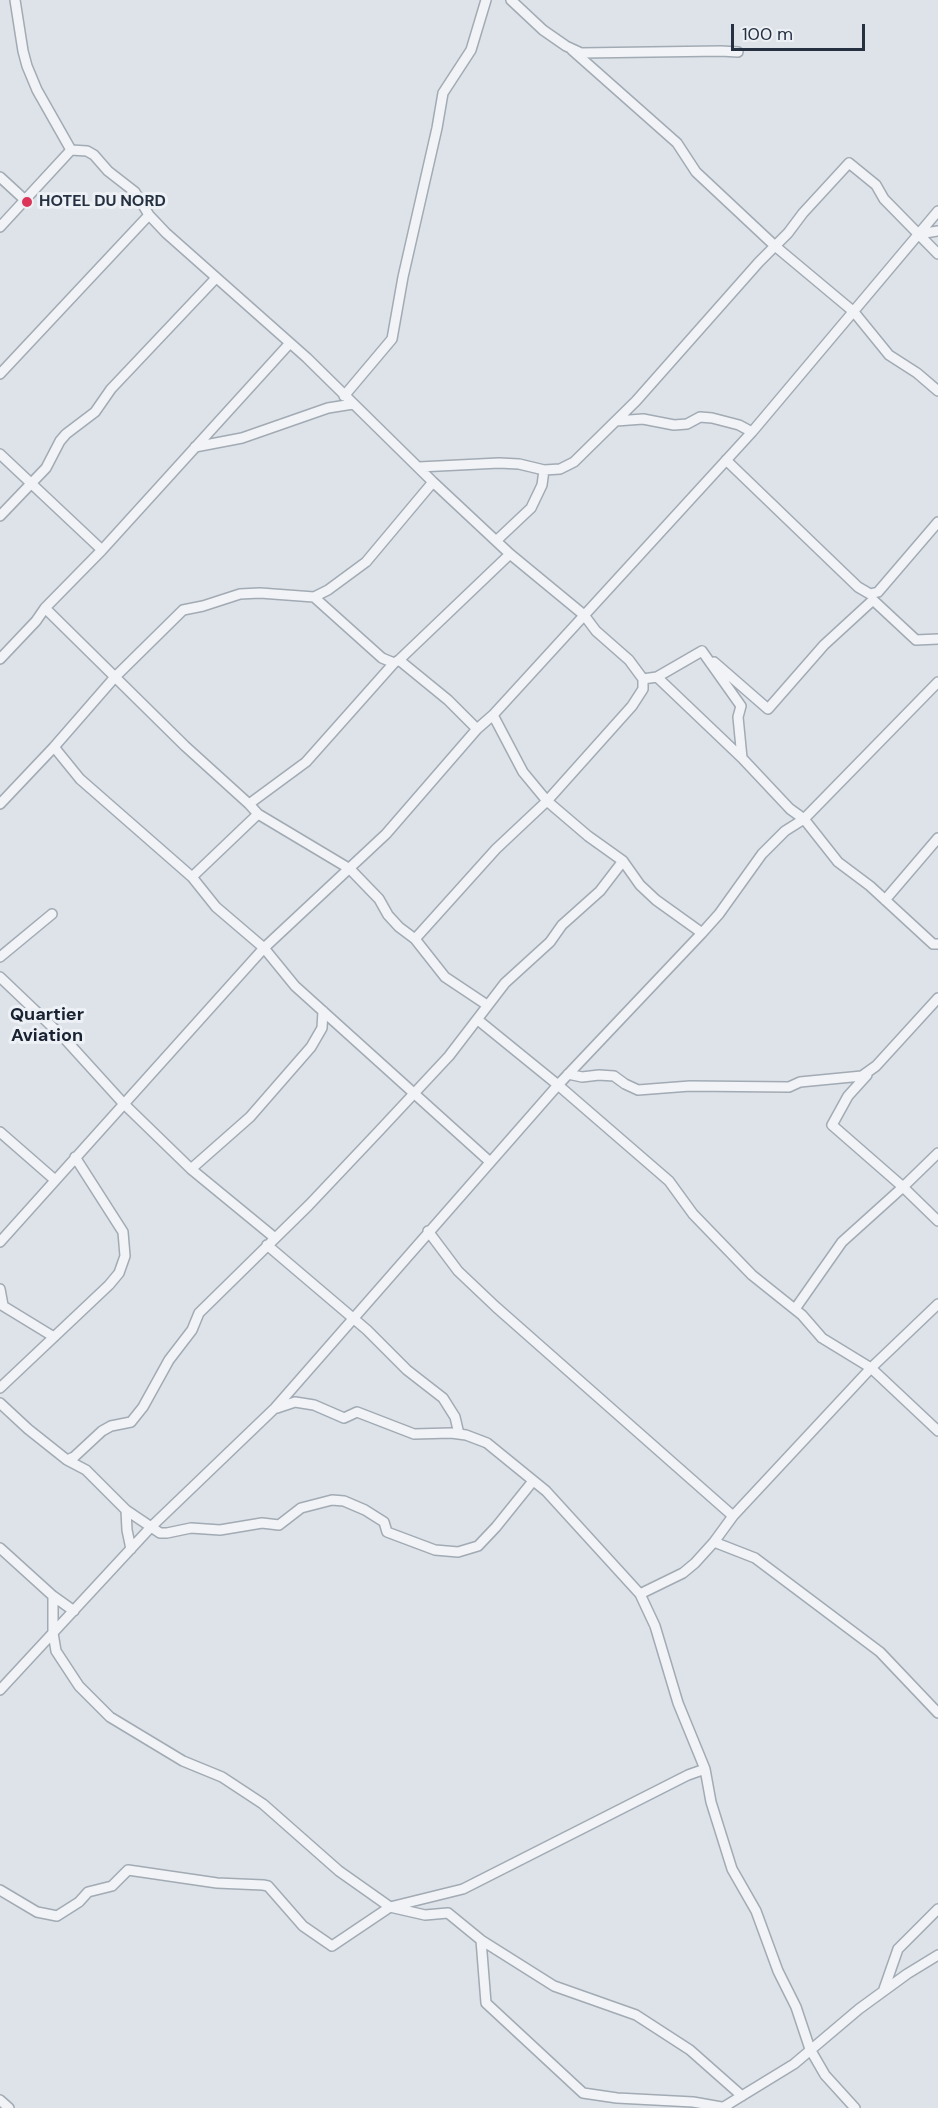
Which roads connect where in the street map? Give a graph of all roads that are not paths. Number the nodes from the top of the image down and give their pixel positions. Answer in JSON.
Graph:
{"nodes":[{"id":1,"x":15,"y":0,"type":"edge"},
{"id":2,"x":486,"y":0,"type":"edge"},
{"id":3,"x":511,"y":0,"type":"edge"},
{"id":4,"x":572,"y":50,"type":"junction"},
{"id":5,"x":738,"y":52,"type":"dead end"},
{"id":6,"x":71,"y":150,"type":"junction"},
{"id":7,"x":0,"y":177,"type":"edge"},
{"id":8,"x":25,"y":200,"type":"junction"},
{"id":9,"x":938,"y":211,"type":"edge"},
{"id":10,"x":149,"y":215,"type":"junction"},
{"id":11,"x":0,"y":227,"type":"edge"},
{"id":12,"x":938,"y":231,"type":"edge"},
{"id":13,"x":919,"y":234,"type":"junction"},
{"id":14,"x":775,"y":246,"type":"junction"},
{"id":15,"x":938,"y":254,"type":"edge"},
{"id":16,"x":216,"y":278,"type":"junction"},
{"id":17,"x":854,"y":312,"type":"junction"},
{"id":18,"x":290,"y":343,"type":"junction"},
{"id":19,"x":0,"y":374,"type":"edge"},
{"id":20,"x":938,"y":391,"type":"edge"},
{"id":21,"x":344,"y":396,"type":"junction"},
{"id":22,"x":353,"y":404,"type":"junction"},
{"id":23,"x":616,"y":421,"type":"junction"},
{"id":24,"x":752,"y":432,"type":"junction"},
{"id":25,"x":195,"y":447,"type":"junction"},
{"id":26,"x":0,"y":454,"type":"edge"},
{"id":27,"x":726,"y":460,"type":"junction"},
{"id":28,"x":418,"y":467,"type":"junction"},
{"id":29,"x":544,"y":470,"type":"junction"},
{"id":30,"x":433,"y":483,"type":"junction"},
{"id":31,"x":31,"y":484,"type":"junction"},
{"id":32,"x":0,"y":516,"type":"edge"},
{"id":33,"x":938,"y":522,"type":"edge"},
{"id":34,"x":496,"y":541,"type":"junction"},
{"id":35,"x":102,"y":550,"type":"junction"},
{"id":36,"x":510,"y":554,"type":"junction"},
{"id":37,"x":314,"y":597,"type":"junction"},
{"id":38,"x":45,"y":608,"type":"junction"},
{"id":39,"x":584,"y":615,"type":"junction"},
{"id":40,"x":938,"y":639,"type":"edge"},
{"id":41,"x":702,"y":651,"type":"junction"},
{"id":42,"x":0,"y":659,"type":"edge"},
{"id":43,"x":396,"y":661,"type":"junction"},
{"id":44,"x":115,"y":677,"type":"junction"},
{"id":45,"x":657,"y":677,"type":"junction"},
{"id":46,"x":643,"y":679,"type":"junction"},
{"id":47,"x":938,"y":682,"type":"edge"},
{"id":48,"x":493,"y":715,"type":"junction"},
{"id":49,"x":477,"y":729,"type":"junction"},
{"id":50,"x":54,"y":747,"type":"junction"},
{"id":51,"x":742,"y":758,"type":"junction"},
{"id":52,"x":547,"y":801,"type":"junction"},
{"id":53,"x":0,"y":804,"type":"edge"},
{"id":54,"x":249,"y":804,"type":"junction"},
{"id":55,"x":258,"y":814,"type":"junction"},
{"id":56,"x":804,"y":819,"type":"junction"},
{"id":57,"x":938,"y":838,"type":"edge"},
{"id":58,"x":623,"y":861,"type":"junction"},
{"id":59,"x":350,"y":869,"type":"junction"},
{"id":60,"x":192,"y":877,"type":"junction"},
{"id":61,"x":885,"y":900,"type":"junction"},
{"id":62,"x":52,"y":914,"type":"dead end"},
{"id":63,"x":702,"y":933,"type":"junction"},
{"id":64,"x":415,"y":939,"type":"junction"},
{"id":65,"x":936,"y":945,"type":"edge"},
{"id":66,"x":264,"y":948,"type":"junction"},
{"id":67,"x":0,"y":957,"type":"edge"},
{"id":68,"x":0,"y":977,"type":"edge"},
{"id":69,"x":938,"y":998,"type":"edge"},
{"id":70,"x":487,"y":1005,"type":"junction"},
{"id":71,"x":323,"y":1011,"type":"junction"},
{"id":72,"x":478,"y":1020,"type":"junction"},
{"id":73,"x":876,"y":1066,"type":"junction"},
{"id":74,"x":568,"y":1074,"type":"junction"},
{"id":75,"x":558,"y":1085,"type":"junction"},
{"id":76,"x":414,"y":1092,"type":"junction"},
{"id":77,"x":123,"y":1103,"type":"junction"},
{"id":78,"x":0,"y":1132,"type":"edge"},
{"id":79,"x":938,"y":1153,"type":"edge"},
{"id":80,"x":75,"y":1157,"type":"junction"},
{"id":81,"x":489,"y":1161,"type":"junction"},
{"id":82,"x":191,"y":1168,"type":"junction"},
{"id":83,"x":55,"y":1180,"type":"junction"},
{"id":84,"x":903,"y":1187,"type":"junction"},
{"id":85,"x":938,"y":1221,"type":"edge"},
{"id":86,"x":428,"y":1231,"type":"junction"},
{"id":87,"x":275,"y":1238,"type":"junction"},
{"id":88,"x":0,"y":1242,"type":"edge"},
{"id":89,"x":267,"y":1245,"type":"junction"},
{"id":90,"x":0,"y":1289,"type":"edge"},
{"id":91,"x":938,"y":1304,"type":"edge"},
{"id":92,"x":1,"y":1305,"type":"edge"},
{"id":93,"x":795,"y":1309,"type":"junction"},
{"id":94,"x":352,"y":1319,"type":"junction"},
{"id":95,"x":54,"y":1337,"type":"junction"},
{"id":96,"x":871,"y":1368,"type":"junction"},
{"id":97,"x":0,"y":1388,"type":"edge"},
{"id":98,"x":0,"y":1403,"type":"edge"},
{"id":99,"x":274,"y":1408,"type":"junction"},
{"id":100,"x":938,"y":1431,"type":"edge"},
{"id":101,"x":459,"y":1434,"type":"junction"},
{"id":102,"x":68,"y":1460,"type":"junction"},
{"id":103,"x":532,"y":1480,"type":"junction"},
{"id":104,"x":126,"y":1510,"type":"junction"},
{"id":105,"x":733,"y":1516,"type":"junction"},
{"id":106,"x":152,"y":1527,"type":"junction"},
{"id":107,"x":714,"y":1542,"type":"junction"},
{"id":108,"x":0,"y":1548,"type":"edge"},
{"id":109,"x":131,"y":1549,"type":"junction"},
{"id":110,"x":640,"y":1594,"type":"junction"},
{"id":111,"x":53,"y":1596,"type":"junction"},
{"id":112,"x":74,"y":1611,"type":"junction"},
{"id":113,"x":53,"y":1633,"type":"junction"},
{"id":114,"x":0,"y":1690,"type":"edge"},
{"id":115,"x":938,"y":1713,"type":"edge"},
{"id":116,"x":705,"y":1769,"type":"junction"},
{"id":117,"x":0,"y":1890,"type":"edge"},
{"id":118,"x":390,"y":1907,"type":"junction"},
{"id":119,"x":938,"y":1909,"type":"edge"},
{"id":120,"x":481,"y":1940,"type":"junction"},
{"id":121,"x":938,"y":1955,"type":"edge"},
{"id":122,"x":883,"y":1991,"type":"junction"},
{"id":123,"x":810,"y":2049,"type":"junction"},
{"id":124,"x":742,"y":2096,"type":"junction"},
{"id":125,"x":0,"y":2100,"type":"edge"},
{"id":126,"x":9,"y":2108,"type":"edge"},
{"id":127,"x":724,"y":2108,"type":"edge"},
{"id":128,"x":855,"y":2108,"type":"edge"}],
"edges":[{"from":1,"to":6,"type":"street"},
{"from":2,"to":21,"type":"street"},
{"from":3,"to":4,"type":"street"},
{"from":4,"to":5,"type":"street"},
{"from":4,"to":14,"type":"street"},
{"from":6,"to":8,"type":"street"},
{"from":6,"to":10,"type":"street"},
{"from":7,"to":8,"type":"street"},
{"from":8,"to":11,"type":"street"},
{"from":9,"to":13,"type":"street"},
{"from":10,"to":16,"type":"street"},
{"from":10,"to":19,"type":"street"},
{"from":12,"to":13,"type":"street"},
{"from":13,"to":14,"type":"street"},
{"from":13,"to":15,"type":"street"},
{"from":13,"to":17,"type":"street"},
{"from":14,"to":17,"type":"street"},
{"from":14,"to":23,"type":"street"},
{"from":16,"to":18,"type":"street"},
{"from":16,"to":31,"type":"street"},
{"from":17,"to":20,"type":"street"},
{"from":17,"to":24,"type":"street"},
{"from":18,"to":21,"type":"street"},
{"from":18,"to":25,"type":"street"},
{"from":21,"to":22,"type":"street"},
{"from":22,"to":25,"type":"street"},
{"from":22,"to":28,"type":"street"},
{"from":23,"to":24,"type":"street"},
{"from":23,"to":29,"type":"street"},
{"from":24,"to":27,"type":"street"},
{"from":25,"to":35,"type":"street"},
{"from":26,"to":31,"type":"street"},
{"from":27,"to":33,"type":"street"},
{"from":27,"to":39,"type":"street"},
{"from":28,"to":29,"type":"street"},
{"from":28,"to":30,"type":"street"},
{"from":29,"to":34,"type":"street"},
{"from":30,"to":34,"type":"street"},
{"from":30,"to":37,"type":"street"},
{"from":31,"to":32,"type":"street"},
{"from":31,"to":35,"type":"street"},
{"from":34,"to":36,"type":"street"},
{"from":35,"to":38,"type":"street"},
{"from":36,"to":39,"type":"street"},
{"from":36,"to":43,"type":"street"},
{"from":37,"to":43,"type":"street"},
{"from":37,"to":44,"type":"street"},
{"from":38,"to":42,"type":"street"},
{"from":38,"to":44,"type":"street"},
{"from":39,"to":46,"type":"street"},
{"from":39,"to":48,"type":"street"},
{"from":40,"to":41,"type":"street"},
{"from":41,"to":45,"type":"street"},
{"from":41,"to":51,"type":"street"},
{"from":43,"to":49,"type":"street"},
{"from":43,"to":54,"type":"street"},
{"from":44,"to":50,"type":"street"},
{"from":44,"to":54,"type":"street"},
{"from":45,"to":46,"type":"street"},
{"from":45,"to":51,"type":"street"},
{"from":46,"to":52,"type":"street"},
{"from":47,"to":56,"type":"street"},
{"from":48,"to":49,"type":"street"},
{"from":48,"to":52,"type":"street"},
{"from":49,"to":59,"type":"street"},
{"from":50,"to":53,"type":"street"},
{"from":50,"to":60,"type":"street"},
{"from":51,"to":56,"type":"street"},
{"from":52,"to":58,"type":"street"},
{"from":52,"to":64,"type":"street"},
{"from":54,"to":55,"type":"street"},
{"from":55,"to":59,"type":"street"},
{"from":55,"to":60,"type":"street"},
{"from":56,"to":61,"type":"street"},
{"from":56,"to":63,"type":"street"},
{"from":57,"to":61,"type":"street"},
{"from":58,"to":63,"type":"street"},
{"from":58,"to":70,"type":"street"},
{"from":59,"to":64,"type":"street"},
{"from":59,"to":66,"type":"street"},
{"from":60,"to":66,"type":"street"},
{"from":61,"to":65,"type":"street"},
{"from":62,"to":67,"type":"street"},
{"from":63,"to":74,"type":"street"},
{"from":64,"to":70,"type":"street"},
{"from":66,"to":71,"type":"street"},
{"from":66,"to":77,"type":"street"},
{"from":68,"to":77,"type":"street"},
{"from":69,"to":73,"type":"street"},
{"from":70,"to":72,"type":"street"},
{"from":71,"to":76,"type":"street"},
{"from":71,"to":82,"type":"street"},
{"from":72,"to":75,"type":"street"},
{"from":72,"to":76,"type":"street"},
{"from":73,"to":74,"type":"street"},
{"from":73,"to":84,"type":"street"},
{"from":74,"to":75,"type":"street"},
{"from":75,"to":81,"type":"street"},
{"from":75,"to":93,"type":"street"},
{"from":76,"to":81,"type":"street"},
{"from":76,"to":87,"type":"street"},
{"from":77,"to":80,"type":"street"},
{"from":77,"to":82,"type":"street"},
{"from":78,"to":83,"type":"street"},
{"from":79,"to":84,"type":"street"},
{"from":80,"to":83,"type":"street"},
{"from":80,"to":95,"type":"street"},
{"from":81,"to":86,"type":"street"},
{"from":82,"to":87,"type":"street"},
{"from":83,"to":88,"type":"street"},
{"from":84,"to":85,"type":"street"},
{"from":84,"to":93,"type":"street"},
{"from":86,"to":94,"type":"street"},
{"from":86,"to":105,"type":"street"},
{"from":87,"to":89,"type":"street"},
{"from":89,"to":94,"type":"street"},
{"from":89,"to":102,"type":"street"},
{"from":90,"to":92,"type":"street"},
{"from":91,"to":96,"type":"street"},
{"from":92,"to":95,"type":"street"},
{"from":93,"to":96,"type":"street"},
{"from":94,"to":99,"type":"street"},
{"from":94,"to":101,"type":"street"},
{"from":95,"to":97,"type":"street"},
{"from":96,"to":100,"type":"street"},
{"from":96,"to":105,"type":"street"},
{"from":98,"to":102,"type":"street"},
{"from":99,"to":101,"type":"street"},
{"from":99,"to":106,"type":"street"},
{"from":101,"to":103,"type":"street"},
{"from":102,"to":104,"type":"street"},
{"from":103,"to":106,"type":"street"},
{"from":103,"to":110,"type":"street"},
{"from":104,"to":106,"type":"street"},
{"from":104,"to":109,"type":"street"},
{"from":105,"to":107,"type":"street"},
{"from":106,"to":109,"type":"street"},
{"from":107,"to":110,"type":"street"},
{"from":107,"to":115,"type":"street"},
{"from":108,"to":111,"type":"street"},
{"from":109,"to":112,"type":"street"},
{"from":110,"to":116,"type":"street"},
{"from":111,"to":112,"type":"street"},
{"from":111,"to":113,"type":"street"},
{"from":112,"to":113,"type":"street"},
{"from":113,"to":114,"type":"street"},
{"from":113,"to":118,"type":"street"},
{"from":116,"to":118,"type":"street"},
{"from":116,"to":123,"type":"street"},
{"from":117,"to":118,"type":"street"},
{"from":118,"to":120,"type":"street"},
{"from":119,"to":122,"type":"street"},
{"from":120,"to":124,"type":"street"},
{"from":120,"to":127,"type":"street"},
{"from":121,"to":122,"type":"street"},
{"from":122,"to":123,"type":"street"},
{"from":123,"to":124,"type":"street"},
{"from":123,"to":128,"type":"street"},
{"from":124,"to":127,"type":"street"},
{"from":125,"to":126,"type":"street"}]}
